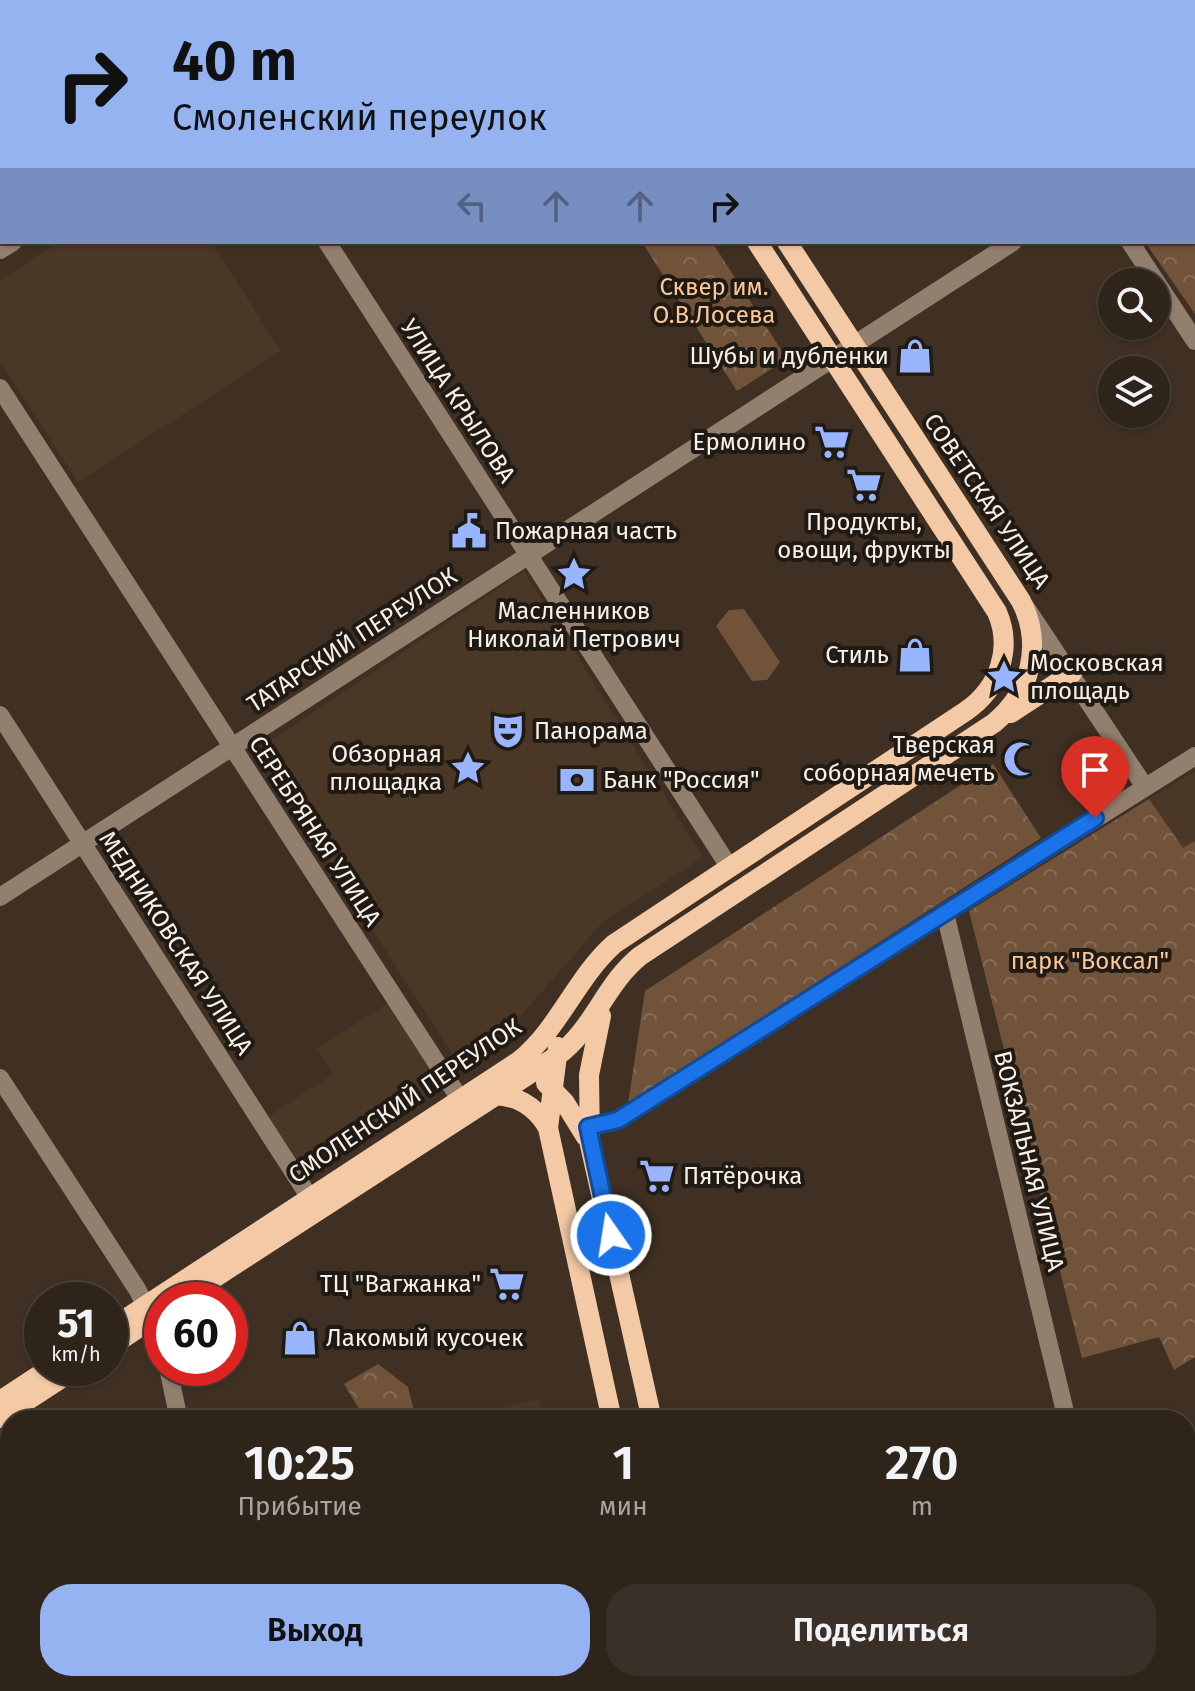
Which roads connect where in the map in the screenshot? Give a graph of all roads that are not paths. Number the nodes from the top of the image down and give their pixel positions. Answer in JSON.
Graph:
{"nodes":[{"id":1,"x":328,"y":244,"type":"edge"},
{"id":2,"x":758,"y":244,"type":"edge"},
{"id":3,"x":788,"y":244,"type":"edge"},
{"id":4,"x":1010,"y":244,"type":"edge"},
{"id":5,"x":1131,"y":244,"type":"edge"},
{"id":6,"x":1195,"y":341,"type":"edge"},
{"id":7,"x":854,"y":345,"type":"junction"},
{"id":8,"x":833,"y":359,"type":"junction"},
{"id":9,"x":0,"y":388,"type":"edge"},
{"id":10,"x":529,"y":555,"type":"junction"},
{"id":11,"x":1021,"y":601,"type":"junction"},
{"id":12,"x":997,"y":612,"type":"joint"},
{"id":13,"x":1072,"y":673,"type":"junction"},
{"id":14,"x":0,"y":715,"type":"edge"},
{"id":15,"x":994,"y":723,"type":"junction"},
{"id":16,"x":232,"y":747,"type":"junction"},
{"id":17,"x":1195,"y":756,"type":"edge"},
{"id":18,"x":1145,"y":787,"type":"junction"},
{"id":19,"x":83,"y":843,"type":"junction"},
{"id":20,"x":727,"y":864,"type":"junction"},
{"id":21,"x":0,"y":897,"type":"edge"},
{"id":22,"x":945,"y":913,"type":"junction"},
{"id":23,"x":581,"y":980,"type":"junction"},
{"id":24,"x":606,"y":1000,"type":"junction"},
{"id":25,"x":557,"y":1056,"type":"junction"},
{"id":26,"x":527,"y":1076,"type":"junction"},
{"id":27,"x":0,"y":1078,"type":"edge"},
{"id":28,"x":552,"y":1088,"type":"junction"},
{"id":29,"x":487,"y":1090,"type":"junction"},
{"id":30,"x":460,"y":1099,"type":"junction"},
{"id":31,"x":548,"y":1128,"type":"junction"},
{"id":32,"x":589,"y":1136,"type":"junction"},
{"id":33,"x":310,"y":1198,"type":"junction"},
{"id":34,"x":195,"y":1282,"type":"edge"},
{"id":35,"x":206,"y":1282,"type":"edge"},
{"id":36,"x":144,"y":1297,"type":"edge"},
{"id":37,"x":144,"y":1320,"type":"edge"},
{"id":38,"x":128,"y":1333,"type":"edge"},
{"id":39,"x":28,"y":1386,"type":"edge"},
{"id":40,"x":42,"y":1386,"type":"edge"},
{"id":41,"x":172,"y":1386,"type":"edge"},
{"id":42,"x":2,"y":1407,"type":"edge"},
{"id":43,"x":177,"y":1410,"type":"edge"},
{"id":44,"x":610,"y":1410,"type":"edge"},
{"id":45,"x":650,"y":1410,"type":"edge"},
{"id":46,"x":1065,"y":1410,"type":"edge"}],
"edges":[{"from":1,"to":10,"type":"street","name":"УЛИЦА КРЫЛОВА"},
{"from":2,"to":8,"type":"main road","name":"СОВЕТСКАЯ УЛИЦА"},
{"from":3,"to":7,"type":"main road","name":"СОВЕТСКАЯ УЛИЦА"},
{"from":4,"to":7,"type":"street","name":"ТАТАРСКИЙ ПЕРЕУЛОК"},
{"from":5,"to":6,"type":"street"},
{"from":7,"to":8,"type":"street","name":"ТАТАРСКИЙ ПЕРЕУЛОК"},
{"from":7,"to":11,"type":"main road","name":"СОВЕТСКАЯ УЛИЦА"},
{"from":8,"to":10,"type":"street","name":"ТАТАРСКИЙ ПЕРЕУЛОК"},
{"from":8,"to":12,"type":"main road","name":"СОВЕТСКАЯ УЛИЦА"},
{"from":9,"to":16,"type":"street","name":"СЕРЕБРЯНАЯ УЛИЦА"},
{"from":10,"to":16,"type":"street","name":"ТАТАРСКИЙ ПЕРЕУЛОК"},
{"from":10,"to":20,"type":"street","name":"УЛИЦА КРЫЛОВА"},
{"from":11,"to":13,"type":"street","name":"СОВЕТСКАЯ УЛИЦА"},
{"from":11,"to":15,"type":"main road","name":"СМОЛЕНСКИЙ ПЕРЕУЛОК"},
{"from":12,"to":20,"type":"main road","name":"СМОЛЕНСКИЙ ПЕРЕУЛОК"},
{"from":13,"to":15,"type":"main road"},
{"from":13,"to":18,"type":"street","name":"СОВЕТСКАЯ УЛИЦА"},
{"from":14,"to":19,"type":"street","name":"МЕДНИКОВСКАЯ УЛИЦА"},
{"from":15,"to":24,"type":"main road","name":"СМОЛЕНСКИЙ ПЕРЕУЛОК"},
{"from":16,"to":19,"type":"street","name":"ТАТАРСКИЙ ПЕРЕУЛОК"},
{"from":16,"to":30,"type":"street","name":"СЕРЕБРЯНАЯ УЛИЦА"},
{"from":17,"to":18,"type":"street"},
{"from":18,"to":22,"type":"street"},
{"from":19,"to":21,"type":"street","name":"ТАТАРСКИЙ ПЕРЕУЛОК"},
{"from":19,"to":33,"type":"street","name":"МЕДНИКОВСКАЯ УЛИЦА"},
{"from":20,"to":23,"type":"main road","name":"СМОЛЕНСКИЙ ПЕРЕУЛОК"},
{"from":22,"to":32,"type":"street"},
{"from":22,"to":46,"type":"street","name":"ВОКЗАЛЬНАЯ УЛИЦА"},
{"from":23,"to":25,"type":"main road"},
{"from":23,"to":29,"type":"main road","name":"СМОЛЕНСКИЙ ПЕРЕУЛОК"},
{"from":24,"to":25,"type":"main road","name":"СМОЛЕНСКИЙ ПЕРЕУЛОК"},
{"from":24,"to":32,"type":"main road"},
{"from":25,"to":26,"type":"main road","name":"СМОЛЕНСКИЙ ПЕРЕУЛОК"},
{"from":25,"to":28,"type":"main road"},
{"from":26,"to":28,"type":"main road"},
{"from":26,"to":29,"type":"main road","name":"СМОЛЕНСКИЙ ПЕРЕУЛОК"},
{"from":27,"to":36,"type":"street"},
{"from":28,"to":31,"type":"main road"},
{"from":28,"to":32,"type":"main road"},
{"from":29,"to":30,"type":"main road","name":"СМОЛЕНСКИЙ ПЕРЕУЛОК"},
{"from":29,"to":31,"type":"main road"},
{"from":29,"to":35,"type":"main road","name":"СМОЛЕНСКИЙ ПЕРЕУЛОК"},
{"from":30,"to":33,"type":"main road","name":"СМОЛЕНСКИЙ ПЕРЕУЛОК"},
{"from":31,"to":44,"type":"main road"},
{"from":32,"to":45,"type":"main road"},
{"from":33,"to":34,"type":"main road","name":"СМОЛЕНСКИЙ ПЕРЕУЛОК"},
{"from":37,"to":38,"type":"main road","name":"СМОЛЕНСКИЙ ПЕРЕУЛОК"},
{"from":39,"to":42,"type":"main road"},
{"from":40,"to":42,"type":"main road"},
{"from":41,"to":43,"type":"street"}]}
